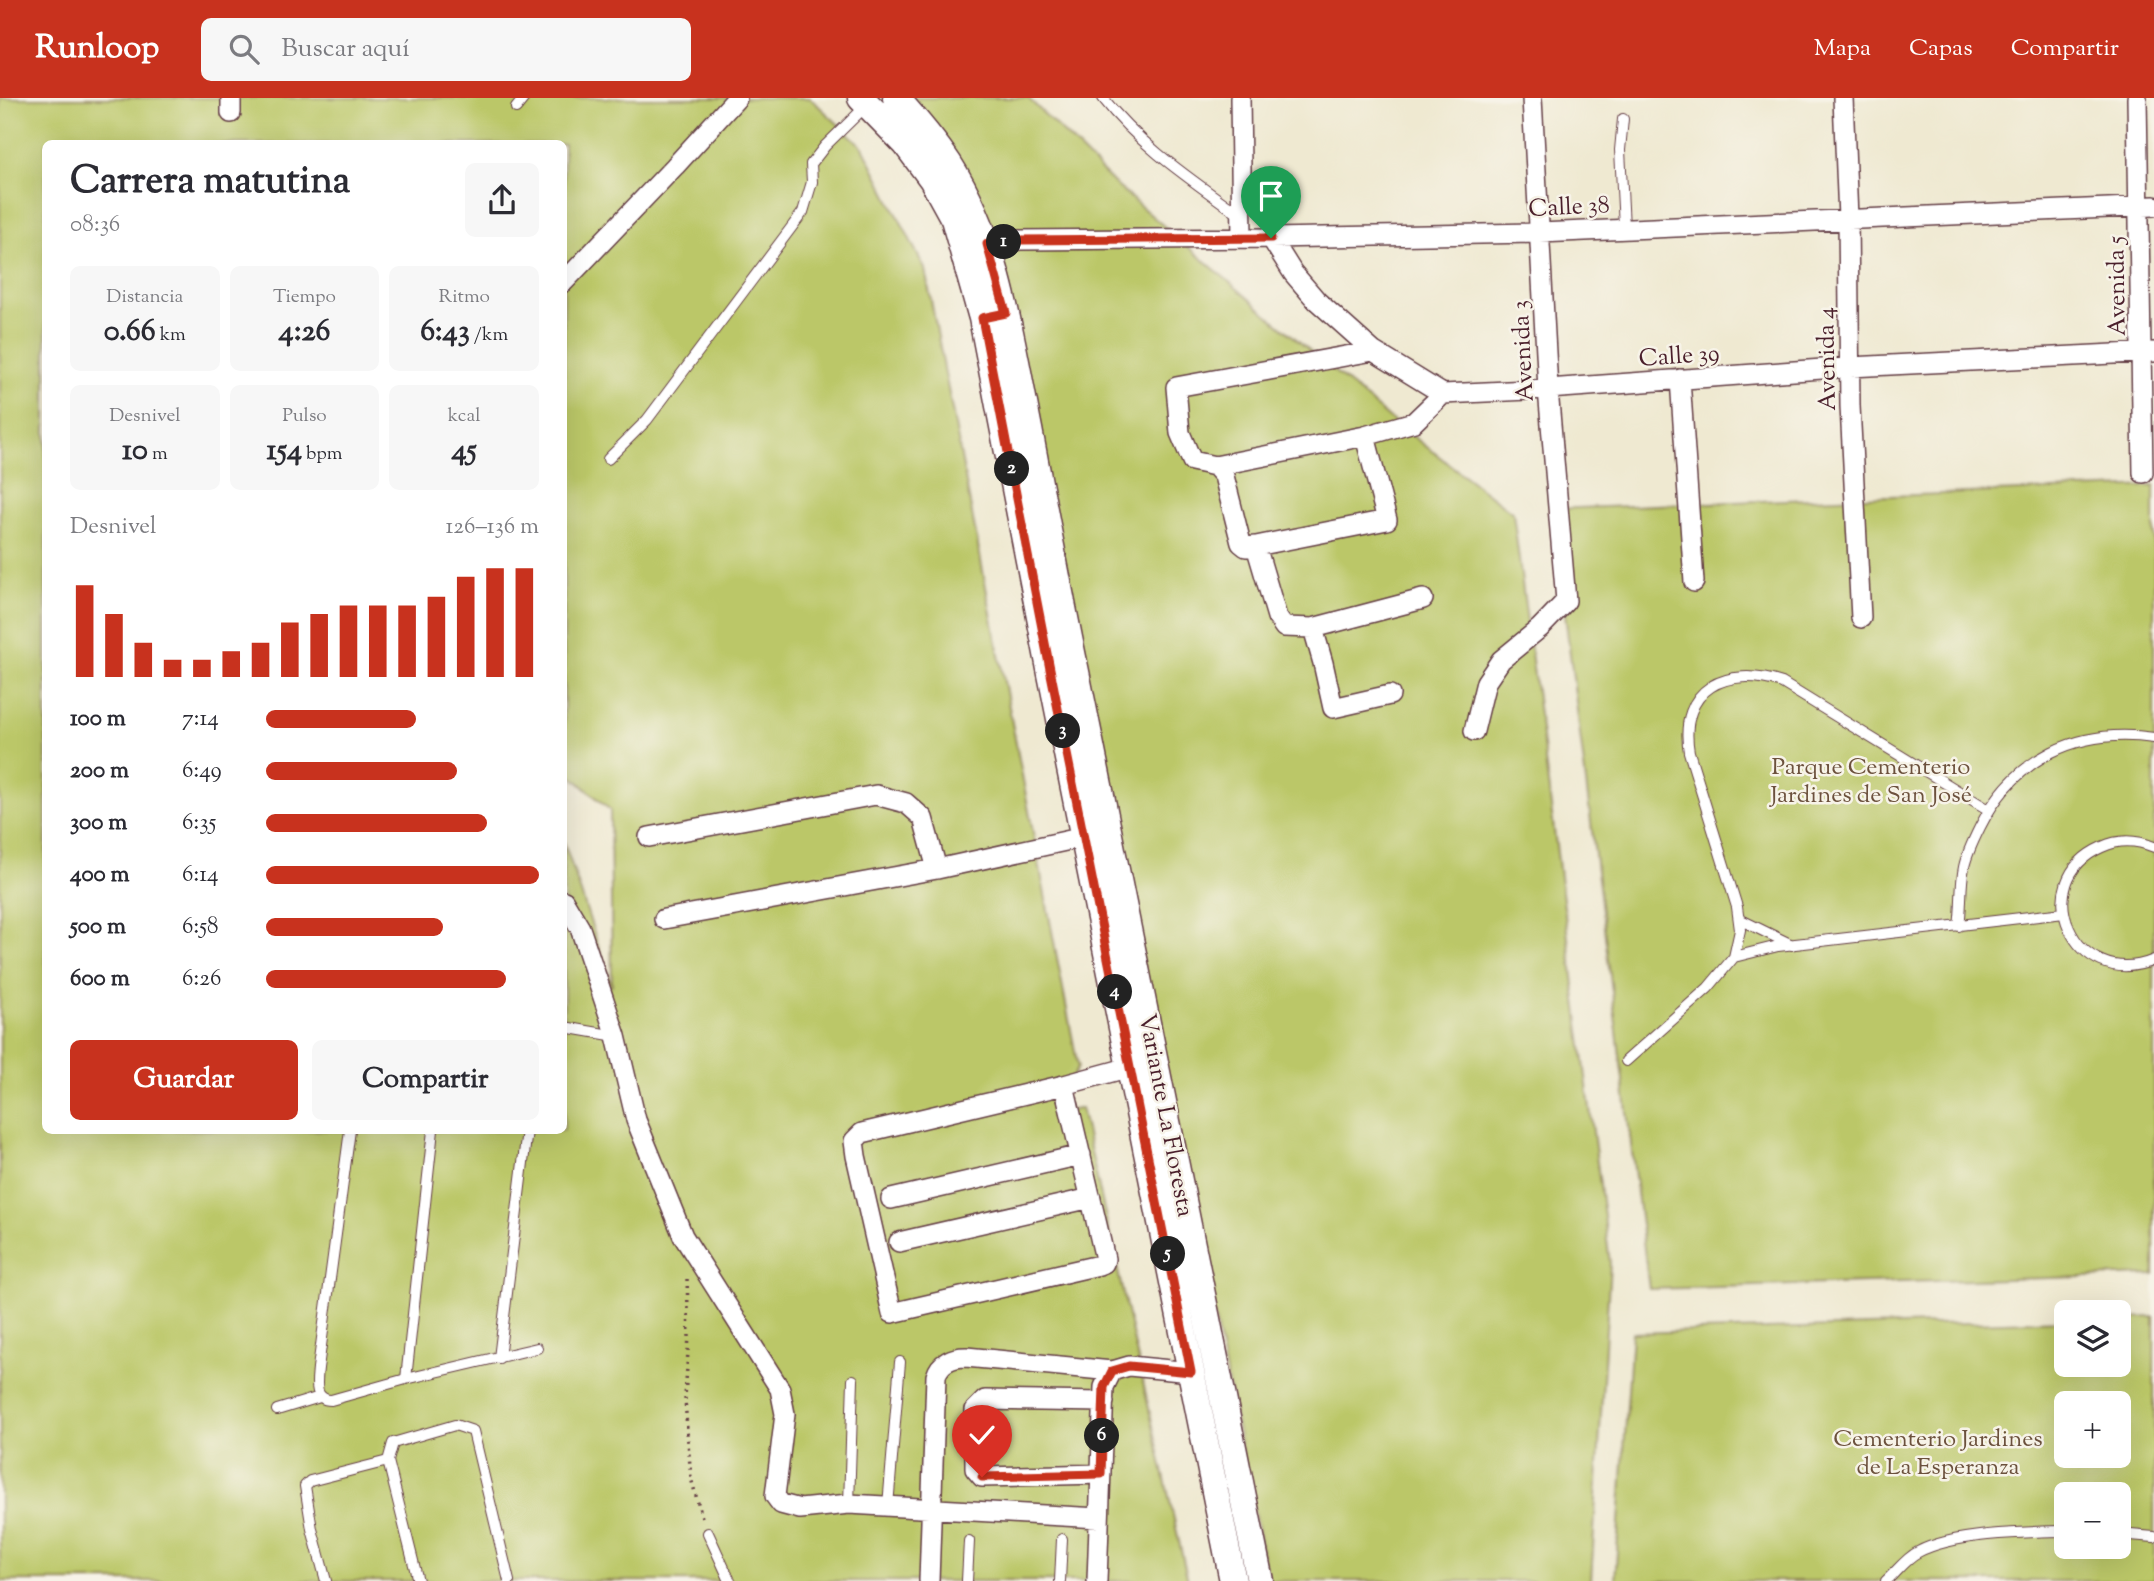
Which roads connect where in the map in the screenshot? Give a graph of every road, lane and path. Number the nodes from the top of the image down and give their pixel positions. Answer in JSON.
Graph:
{"nodes":[{"id":1,"x":524,"y":98,"type":"edge"},
{"id":2,"x":737,"y":98,"type":"edge"},
{"id":3,"x":896,"y":98,"type":"edge"},
{"id":4,"x":1104,"y":98,"type":"edge"},
{"id":5,"x":1240,"y":98,"type":"edge"},
{"id":6,"x":1532,"y":98,"type":"edge"},
{"id":7,"x":1843,"y":98,"type":"edge"},
{"id":8,"x":2137,"y":98,"type":"edge"},
{"id":9,"x":864,"y":101,"type":"edge"},
{"id":10,"x":516,"y":108,"type":"dead end"},
{"id":11,"x":1623,"y":119,"type":"dead end"},
{"id":12,"x":2147,"y":206,"type":"edge"},
{"id":13,"x":1241,"y":215,"type":"junction"},
{"id":14,"x":1848,"y":218,"type":"junction"},
{"id":15,"x":1624,"y":228,"type":"junction"},
{"id":16,"x":1540,"y":233,"type":"junction"},
{"id":17,"x":1271,"y":238,"type":"junction"},
{"id":18,"x":1242,"y":239,"type":"junction"},
{"id":19,"x":987,"y":244,"type":"junction"},
{"id":20,"x":567,"y":279,"type":"edge"},
{"id":21,"x":994,"y":316,"type":"junction"},
{"id":22,"x":1373,"y":351,"type":"junction"},
{"id":23,"x":2148,"y":352,"type":"edge"},
{"id":24,"x":1850,"y":367,"type":"junction"},
{"id":25,"x":1680,"y":379,"type":"junction"},
{"id":26,"x":1548,"y":389,"type":"junction"},
{"id":27,"x":1443,"y":394,"type":"junction"},
{"id":28,"x":1365,"y":436,"type":"junction"},
{"id":29,"x":608,"y":459,"type":"dead end"},
{"id":30,"x":1215,"y":466,"type":"junction"},
{"id":31,"x":2143,"y":473,"type":"dead end"},
{"id":32,"x":1256,"y":546,"type":"junction"},
{"id":33,"x":1694,"y":582,"type":"dead end"},
{"id":34,"x":1423,"y":598,"type":"dead end"},
{"id":35,"x":1861,"y":618,"type":"dead end"},
{"id":36,"x":1313,"y":628,"type":"junction"},
{"id":37,"x":1390,"y":695,"type":"dead end"},
{"id":38,"x":1474,"y":731,"type":"dead end"},
{"id":39,"x":2154,"y":738,"type":"edge"},
{"id":40,"x":1989,"y":810,"type":"junction"},
{"id":41,"x":649,"y":836,"type":"dead end"},
{"id":42,"x":1084,"y":837,"type":"junction"},
{"id":43,"x":2154,"y":848,"type":"edge"},
{"id":44,"x":937,"y":869,"type":"junction"},
{"id":45,"x":567,"y":906,"type":"edge"},
{"id":46,"x":2064,"y":913,"type":"junction"},
{"id":47,"x":664,"y":919,"type":"dead end"},
{"id":48,"x":1740,"y":919,"type":"junction"},
{"id":49,"x":1959,"y":926,"type":"junction"},
{"id":50,"x":1794,"y":946,"type":"junction"},
{"id":51,"x":1734,"y":957,"type":"junction"},
{"id":52,"x":2154,"y":960,"type":"edge"},
{"id":53,"x":567,"y":1028,"type":"edge"},
{"id":54,"x":615,"y":1036,"type":"junction"},
{"id":55,"x":1153,"y":1045,"type":"junction"},
{"id":56,"x":1128,"y":1057,"type":"junction"},
{"id":57,"x":1626,"y":1060,"type":"dead end"},
{"id":58,"x":1064,"y":1085,"type":"junction"},
{"id":59,"x":349,"y":1134,"type":"edge"},
{"id":60,"x":433,"y":1134,"type":"edge"},
{"id":61,"x":527,"y":1134,"type":"edge"},
{"id":62,"x":1081,"y":1155,"type":"junction"},
{"id":63,"x":1091,"y":1198,"type":"junction"},
{"id":64,"x":891,"y":1199,"type":"dead end"},
{"id":65,"x":899,"y":1242,"type":"dead end"},
{"id":66,"x":687,"y":1269,"type":"dead end"},
{"id":67,"x":537,"y":1348,"type":"dead end"},
{"id":68,"x":499,"y":1358,"type":"junction"},
{"id":69,"x":900,"y":1362,"type":"dead end"},
{"id":70,"x":1112,"y":1371,"type":"junction"},
{"id":71,"x":1191,"y":1372,"type":"junction"},
{"id":72,"x":405,"y":1379,"type":"junction"},
{"id":73,"x":853,"y":1380,"type":"dead end"},
{"id":74,"x":320,"y":1397,"type":"junction"},
{"id":75,"x":1104,"y":1402,"type":"junction"},
{"id":76,"x":277,"y":1410,"type":"dead end"},
{"id":77,"x":388,"y":1461,"type":"junction"},
{"id":78,"x":1101,"y":1474,"type":"junction"},
{"id":79,"x":849,"y":1504,"type":"junction"},
{"id":80,"x":888,"y":1506,"type":"junction"},
{"id":81,"x":932,"y":1508,"type":"junction"},
{"id":82,"x":1099,"y":1518,"type":"junction"},
{"id":83,"x":2054,"y":1531,"type":"edge"},
{"id":84,"x":708,"y":1533,"type":"joint"},
{"id":85,"x":2131,"y":1535,"type":"edge"},
{"id":86,"x":2154,"y":1538,"type":"edge"},
{"id":87,"x":1062,"y":1539,"type":"dead end"},
{"id":88,"x":970,"y":1541,"type":"dead end"},
{"id":89,"x":326,"y":1581,"type":"edge"},
{"id":90,"x":418,"y":1581,"type":"edge"},
{"id":91,"x":509,"y":1581,"type":"edge"},
{"id":92,"x":730,"y":1581,"type":"edge"},
{"id":93,"x":929,"y":1581,"type":"edge"},
{"id":94,"x":967,"y":1581,"type":"edge"},
{"id":95,"x":1060,"y":1581,"type":"edge"},
{"id":96,"x":1097,"y":1581,"type":"edge"},
{"id":97,"x":1233,"y":1581,"type":"edge"},
{"id":98,"x":1260,"y":1581,"type":"edge"},
{"id":99,"x":1886,"y":1581,"type":"edge"}],
"edges":[{"from":1,"to":10,"type":"lane"},
{"from":2,"to":20,"type":"street"},
{"from":3,"to":19,"type":"main road","name":"Variante La Floresta"},
{"from":4,"to":13,"type":"lane"},
{"from":5,"to":13,"type":"street"},
{"from":6,"to":16,"type":"street","name":"Avenida 3"},
{"from":7,"to":14,"type":"street","name":"Avenida 4"},
{"from":8,"to":12,"type":"street","name":"Avenida 5"},
{"from":9,"to":21,"type":"main road","name":"Variante La Floresta"},
{"from":9,"to":29,"type":"lane"},
{"from":11,"to":15,"type":"lane"},
{"from":12,"to":14,"type":"street","name":"Calle 38"},
{"from":12,"to":23,"type":"street","name":"Avenida 5"},
{"from":13,"to":18,"type":"street"},
{"from":14,"to":15,"type":"street","name":"Calle 38"},
{"from":14,"to":24,"type":"street","name":"Avenida 4"},
{"from":15,"to":16,"type":"street","name":"Calle 38"},
{"from":16,"to":17,"type":"street","name":"Calle 38"},
{"from":16,"to":26,"type":"street","name":"Avenida 3"},
{"from":17,"to":18,"type":"street","name":"Calle 38"},
{"from":17,"to":22,"type":"street"},
{"from":18,"to":19,"type":"street","name":"Calle 38"},
{"from":19,"to":21,"type":"main road","name":"Variante La Floresta"},
{"from":21,"to":42,"type":"main road","name":"Variante La Floresta"},
{"from":21,"to":55,"type":"main road","name":"Variante La Floresta"},
{"from":22,"to":27,"type":"street"},
{"from":22,"to":30,"type":"street"},
{"from":23,"to":24,"type":"street","name":"Calle 39"},
{"from":23,"to":31,"type":"street","name":"Avenida 5"},
{"from":24,"to":25,"type":"street","name":"Calle 39"},
{"from":24,"to":35,"type":"street","name":"Avenida 4"},
{"from":25,"to":26,"type":"street","name":"Calle 39"},
{"from":25,"to":33,"type":"street"},
{"from":26,"to":27,"type":"street","name":"Calle 39"},
{"from":26,"to":38,"type":"street","name":"Avenida 3"},
{"from":27,"to":28,"type":"street"},
{"from":28,"to":30,"type":"street"},
{"from":28,"to":32,"type":"street"},
{"from":30,"to":32,"type":"street"},
{"from":32,"to":36,"type":"street"},
{"from":34,"to":36,"type":"street"},
{"from":36,"to":37,"type":"street"},
{"from":39,"to":40,"type":"lane"},
{"from":40,"to":48,"type":"lane"},
{"from":40,"to":49,"type":"lane"},
{"from":41,"to":44,"type":"street"},
{"from":42,"to":44,"type":"street"},
{"from":42,"to":56,"type":"main road","name":"Variante La Floresta"},
{"from":43,"to":46,"type":"lane"},
{"from":44,"to":47,"type":"street"},
{"from":45,"to":54,"type":"street"},
{"from":46,"to":49,"type":"lane"},
{"from":46,"to":52,"type":"lane"},
{"from":48,"to":50,"type":"lane"},
{"from":48,"to":51,"type":"lane"},
{"from":49,"to":50,"type":"lane"},
{"from":50,"to":51,"type":"lane"},
{"from":51,"to":57,"type":"lane"},
{"from":53,"to":54,"type":"lane"},
{"from":54,"to":79,"type":"street"},
{"from":55,"to":56,"type":"main road"},
{"from":55,"to":98,"type":"main road","name":"Variante La Floresta"},
{"from":56,"to":58,"type":"street"},
{"from":56,"to":71,"type":"main road","name":"Variante La Floresta"},
{"from":58,"to":62,"type":"street"},
{"from":58,"to":63,"type":"street"},
{"from":59,"to":74,"type":"lane"},
{"from":60,"to":72,"type":"lane"},
{"from":61,"to":68,"type":"lane"},
{"from":62,"to":63,"type":"street"},
{"from":62,"to":64,"type":"street"},
{"from":63,"to":65,"type":"street"},
{"from":66,"to":84,"type":"path"},
{"from":67,"to":68,"type":"lane"},
{"from":68,"to":72,"type":"lane"},
{"from":69,"to":80,"type":"lane"},
{"from":70,"to":71,"type":"street"},
{"from":70,"to":75,"type":"street"},
{"from":70,"to":81,"type":"street"},
{"from":71,"to":97,"type":"main road","name":"Variante La Floresta"},
{"from":72,"to":74,"type":"lane"},
{"from":73,"to":79,"type":"lane"},
{"from":74,"to":76,"type":"lane"},
{"from":75,"to":78,"type":"street"},
{"from":75,"to":78,"type":"street"},
{"from":77,"to":89,"type":"lane"},
{"from":77,"to":90,"type":"lane"},
{"from":77,"to":91,"type":"lane"},
{"from":78,"to":82,"type":"street"},
{"from":79,"to":80,"type":"street"},
{"from":80,"to":81,"type":"street"},
{"from":81,"to":82,"type":"street"},
{"from":81,"to":93,"type":"street"},
{"from":82,"to":96,"type":"street"},
{"from":83,"to":99,"type":"lane"},
{"from":84,"to":92,"type":"lane"},
{"from":85,"to":86,"type":"lane"},
{"from":87,"to":95,"type":"lane"},
{"from":88,"to":94,"type":"lane"}]}
